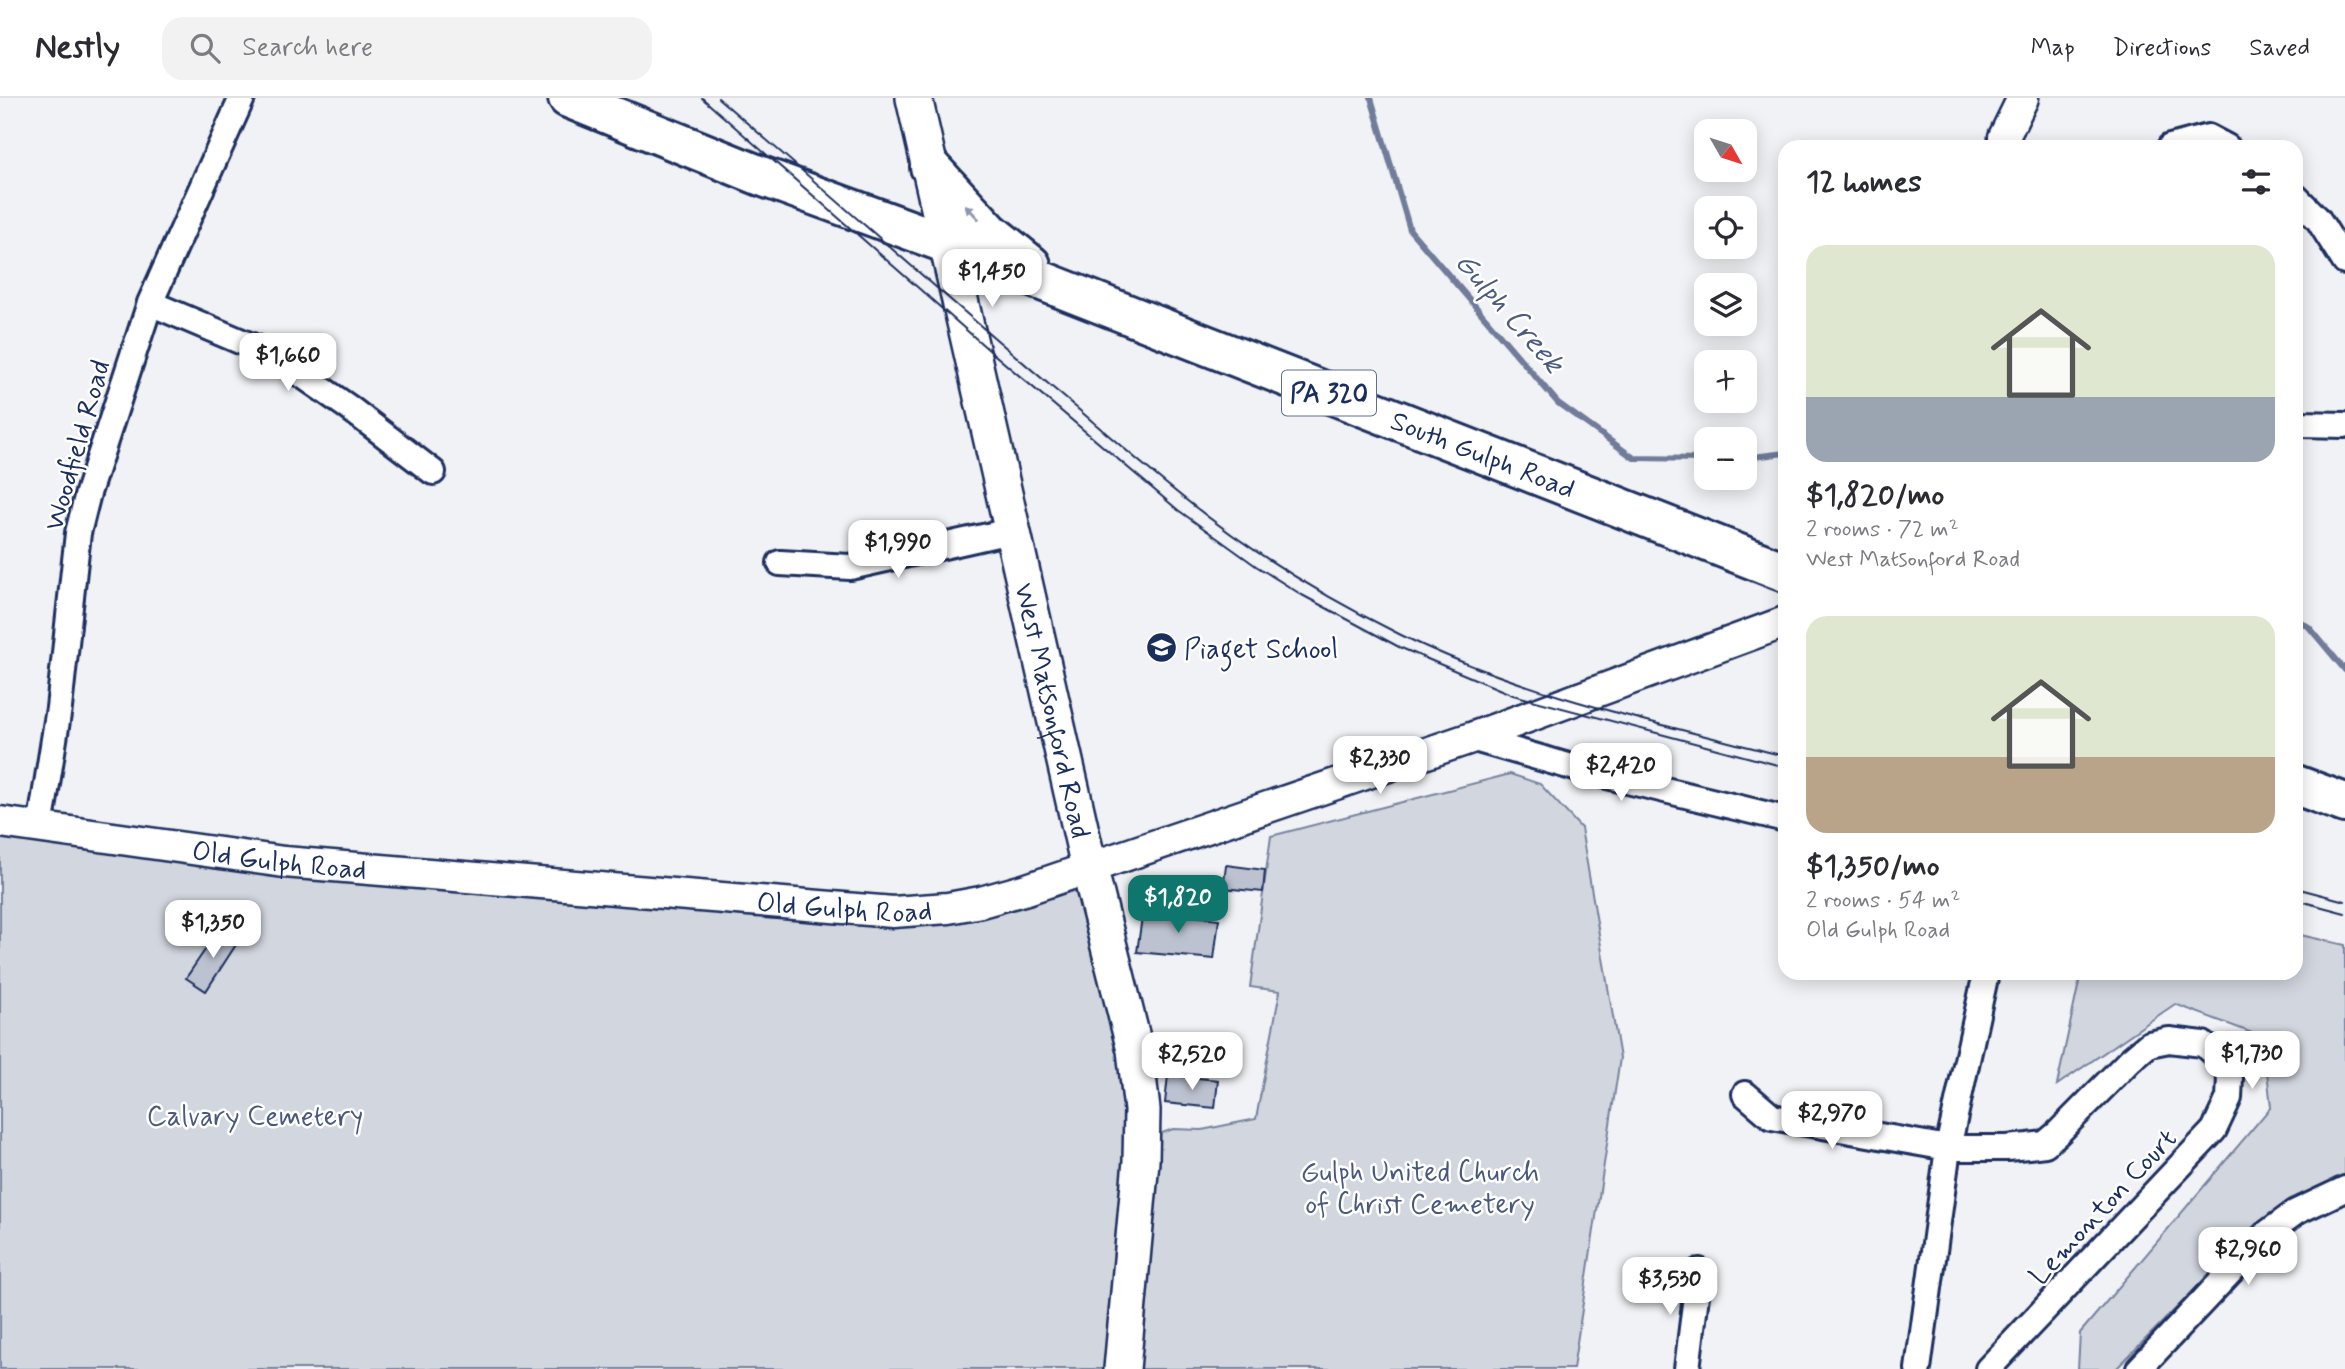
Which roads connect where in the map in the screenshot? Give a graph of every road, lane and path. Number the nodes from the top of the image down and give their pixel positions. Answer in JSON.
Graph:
{"nodes":[{"id":1,"x":242,"y":98,"type":"edge"},
{"id":2,"x":568,"y":98,"type":"edge"},
{"id":3,"x":914,"y":98,"type":"edge"},
{"id":4,"x":2023,"y":98,"type":"edge"},
{"id":5,"x":2004,"y":140,"type":"edge"},
{"id":6,"x":2197,"y":140,"type":"edge"},
{"id":7,"x":2214,"y":140,"type":"edge"},
{"id":8,"x":930,"y":167,"type":"junction"},
{"id":9,"x":2303,"y":204,"type":"edge"},
{"id":10,"x":948,"y":244,"type":"junction"},
{"id":11,"x":2345,"y":262,"type":"edge"},
{"id":12,"x":1060,"y":288,"type":"junction"},
{"id":13,"x":150,"y":303,"type":"junction"},
{"id":14,"x":2303,"y":424,"type":"edge"},
{"id":15,"x":2345,"y":425,"type":"edge"},
{"id":16,"x":433,"y":472,"type":"dead end"},
{"id":17,"x":1010,"y":531,"type":"junction"},
{"id":18,"x":780,"y":563,"type":"dead end"},
{"id":19,"x":1778,"y":569,"type":"edge"},
{"id":20,"x":1778,"y":625,"type":"edge"},
{"id":21,"x":1471,"y":738,"type":"junction"},
{"id":22,"x":2303,"y":788,"type":"edge"},
{"id":23,"x":2345,"y":803,"type":"edge"},
{"id":24,"x":1778,"y":817,"type":"edge"},
{"id":25,"x":0,"y":822,"type":"edge"},
{"id":26,"x":40,"y":828,"type":"junction"},
{"id":27,"x":1089,"y":867,"type":"junction"},
{"id":28,"x":1984,"y":980,"type":"edge"},
{"id":29,"x":1745,"y":1094,"type":"dead end"},
{"id":30,"x":1948,"y":1148,"type":"junction"},
{"id":31,"x":2345,"y":1189,"type":"edge"},
{"id":32,"x":1699,"y":1270,"type":"dead end"},
{"id":33,"x":1122,"y":1369,"type":"edge"},
{"id":34,"x":1687,"y":1369,"type":"edge"},
{"id":35,"x":1918,"y":1369,"type":"edge"},
{"id":36,"x":1988,"y":1369,"type":"edge"},
{"id":37,"x":2139,"y":1369,"type":"edge"}],
"edges":[{"from":1,"to":13,"type":"street","name":"Woodfield Road"},
{"from":2,"to":10,"type":"main road","number":"PA 320"},
{"from":3,"to":8,"type":"main road","name":"West Matsonford Road"},
{"from":4,"to":5,"type":"street"},
{"from":6,"to":7,"type":"street"},
{"from":8,"to":10,"type":"main road","name":"West Matsonford Road"},
{"from":12,"to":8,"type":"main road","one_way":true},
{"from":9,"to":11,"type":"street"},
{"from":10,"to":12,"type":"main road","name":"South Gulph Road","number":"PA 320"},
{"from":10,"to":17,"type":"main road","name":"West Matsonford Road"},
{"from":12,"to":19,"type":"main road","name":"South Gulph Road","number":"PA 320"},
{"from":13,"to":16,"type":"street"},
{"from":13,"to":26,"type":"street","name":"Woodfield Road"},
{"from":14,"to":15,"type":"street"},
{"from":17,"to":18,"type":"street"},
{"from":17,"to":27,"type":"main road","name":"West Matsonford Road"},
{"from":20,"to":21,"type":"street","name":"Old Gulph Road"},
{"from":21,"to":24,"type":"street"},
{"from":21,"to":27,"type":"street","name":"Old Gulph Road"},
{"from":22,"to":23,"type":"main road"},
{"from":25,"to":26,"type":"street","name":"Old Gulph Road"},
{"from":26,"to":27,"type":"street","name":"Old Gulph Road"},
{"from":27,"to":33,"type":"main road","name":"West Matsonford Road"},
{"from":28,"to":30,"type":"street"},
{"from":29,"to":30,"type":"street","name":"Lemonton Court"},
{"from":30,"to":35,"type":"street"},
{"from":30,"to":36,"type":"street","name":"Lemonton Court"},
{"from":31,"to":37,"type":"street"},
{"from":32,"to":34,"type":"street"}]}
